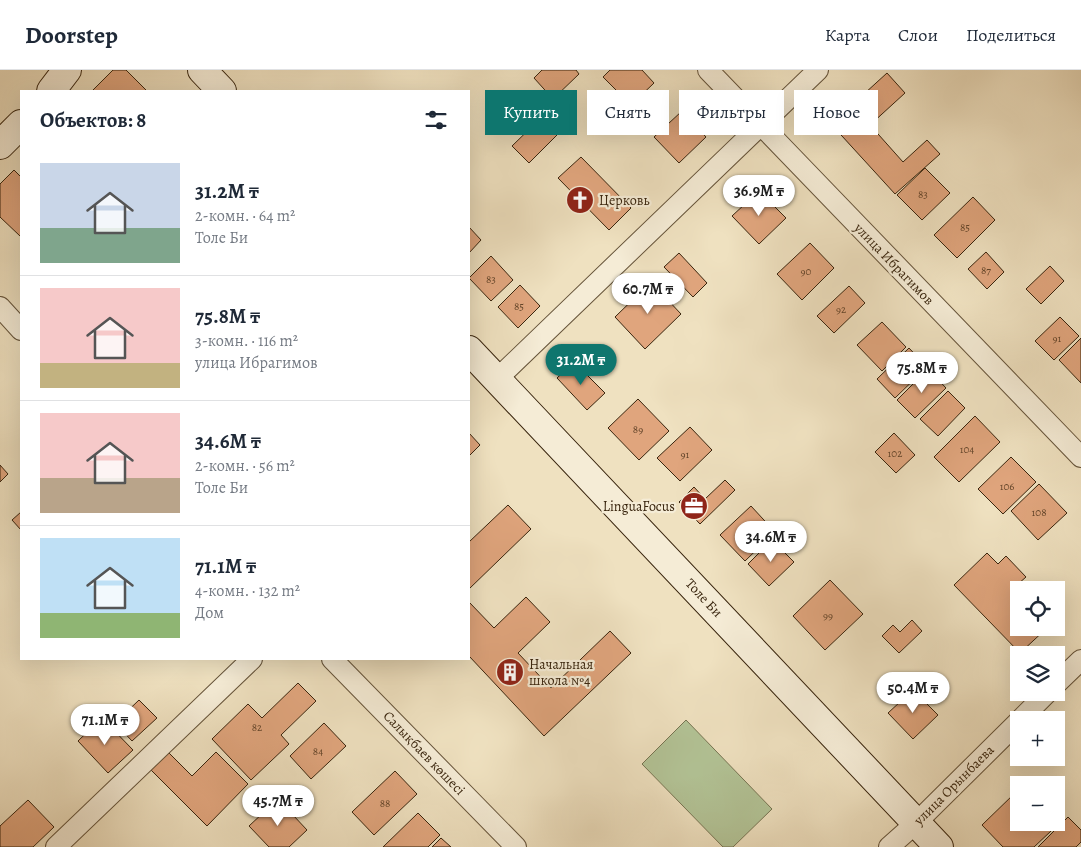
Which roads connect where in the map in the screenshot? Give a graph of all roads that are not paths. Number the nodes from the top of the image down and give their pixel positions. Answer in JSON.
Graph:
{"nodes":[{"id":1,"x":66,"y":70,"type":"edge"},
{"id":2,"x":202,"y":70,"type":"edge"},
{"id":3,"x":708,"y":70,"type":"edge"},
{"id":4,"x":818,"y":70,"type":"edge"},
{"id":5,"x":52,"y":90,"type":"edge"},
{"id":6,"x":221,"y":90,"type":"edge"},
{"id":7,"x":727,"y":90,"type":"edge"},
{"id":8,"x":784,"y":102,"type":"edge"},
{"id":9,"x":20,"y":125,"type":"edge"},
{"id":10,"x":749,"y":135,"type":"edge"},
{"id":11,"x":771,"y":135,"type":"edge"},
{"id":12,"x":0,"y":145,"type":"edge"},
{"id":13,"x":0,"y":307,"type":"edge"},
{"id":14,"x":20,"y":329,"type":"edge"},
{"id":15,"x":470,"y":351,"type":"edge"},
{"id":16,"x":497,"y":379,"type":"junction"},
{"id":17,"x":1081,"y":457,"type":"edge"},
{"id":18,"x":251,"y":660,"type":"edge"},
{"id":19,"x":333,"y":660,"type":"edge"},
{"id":20,"x":1081,"y":660,"type":"edge"},
{"id":21,"x":1065,"y":675,"type":"edge"},
{"id":22,"x":1039,"y":701,"type":"edge"},
{"id":23,"x":1029,"y":711,"type":"edge"},
{"id":24,"x":1010,"y":730,"type":"edge"},
{"id":25,"x":916,"y":823,"type":"junction"},
{"id":26,"x":56,"y":847,"type":"edge"},
{"id":27,"x":516,"y":847,"type":"edge"},
{"id":28,"x":889,"y":847,"type":"edge"},
{"id":29,"x":939,"y":847,"type":"edge"}],
"edges":[{"from":1,"to":5,"type":"main road"},
{"from":2,"to":6,"type":"main road"},
{"from":3,"to":7,"type":"street","name":"улица Ибрагимов"},
{"from":4,"to":8,"type":"street"},
{"from":9,"to":12,"type":"main road"},
{"from":10,"to":16,"type":"street"},
{"from":11,"to":17,"type":"street","name":"улица Ибрагимов"},
{"from":13,"to":14,"type":"street"},
{"from":15,"to":16,"type":"main road","name":"Толе Би"},
{"from":16,"to":25,"type":"main road","name":"Толе Би"},
{"from":18,"to":26,"type":"street"},
{"from":19,"to":27,"type":"street","name":"Салықбаев көшесі"},
{"from":20,"to":21,"type":"street"},
{"from":22,"to":23,"type":"street","name":"улица Орынбаева"},
{"from":24,"to":25,"type":"street","name":"улица Орынбаева"},
{"from":25,"to":28,"type":"street","name":"улица Орынбаева"},
{"from":25,"to":29,"type":"main road","name":"Толе Би"}]}
